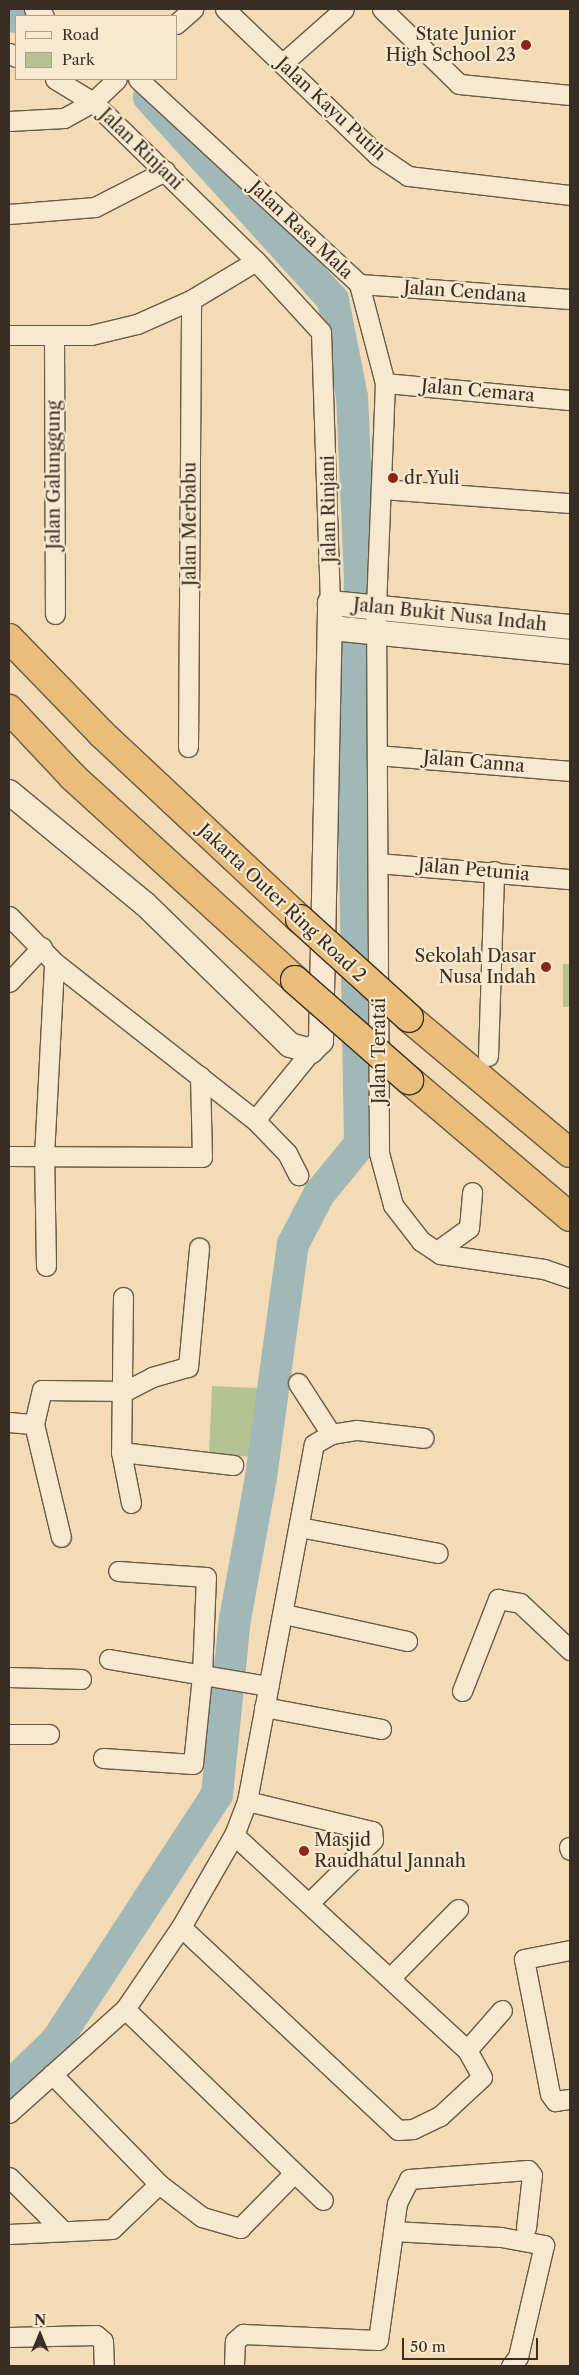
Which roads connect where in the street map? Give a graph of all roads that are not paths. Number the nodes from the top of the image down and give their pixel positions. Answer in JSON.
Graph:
{"nodes":[{"id":1,"x":193,"y":9,"type":"edge"},
{"id":2,"x":225,"y":9,"type":"edge"},
{"id":3,"x":344,"y":9,"type":"edge"},
{"id":4,"x":382,"y":9,"type":"edge"},
{"id":5,"x":178,"y":22,"type":"edge"},
{"id":6,"x":283,"y":63,"type":"junction"},
{"id":7,"x":57,"y":80,"type":"edge"},
{"id":8,"x":116,"y":80,"type":"edge"},
{"id":9,"x":139,"y":80,"type":"edge"},
{"id":10,"x":570,"y":95,"type":"edge"},
{"id":11,"x":97,"y":98,"type":"junction"},
{"id":12,"x":9,"y":121,"type":"edge"},
{"id":13,"x":165,"y":171,"type":"junction"},
{"id":14,"x":570,"y":195,"type":"edge"},
{"id":15,"x":9,"y":214,"type":"edge"},
{"id":16,"x":256,"y":261,"type":"junction"},
{"id":17,"x":359,"y":284,"type":"junction"},
{"id":18,"x":570,"y":299,"type":"edge"},
{"id":19,"x":191,"y":300,"type":"junction"},
{"id":20,"x":9,"y":335,"type":"edge"},
{"id":21,"x":54,"y":336,"type":"junction"},
{"id":22,"x":385,"y":382,"type":"junction"},
{"id":23,"x":570,"y":400,"type":"edge"},
{"id":24,"x":382,"y":489,"type":"junction"},
{"id":25,"x":570,"y":503,"type":"edge"},
{"id":26,"x":332,"y":603,"type":"junction"},
{"id":27,"x":373,"y":608,"type":"junction"},
{"id":28,"x":55,"y":614,"type":"dead end"},
{"id":29,"x":570,"y":627,"type":"edge"},
{"id":30,"x":333,"y":628,"type":"junction"},
{"id":31,"x":374,"y":633,"type":"junction"},
{"id":32,"x":9,"y":638,"type":"edge"},
{"id":33,"x":570,"y":652,"type":"edge"},
{"id":34,"x":9,"y":710,"type":"edge"},
{"id":35,"x":188,"y":747,"type":"dead end"},
{"id":36,"x":377,"y":755,"type":"junction"},
{"id":37,"x":570,"y":771,"type":"edge"},
{"id":38,"x":9,"y":792,"type":"edge"},
{"id":39,"x":378,"y":864,"type":"junction"},
{"id":40,"x":494,"y":871,"type":"junction"},
{"id":41,"x":570,"y":878,"type":"edge"},
{"id":42,"x":9,"y":916,"type":"edge"},
{"id":43,"x":42,"y":947,"type":"junction"},
{"id":44,"x":54,"y":962,"type":"junction"},
{"id":45,"x":9,"y":982,"type":"edge"},
{"id":46,"x":311,"y":1051,"type":"junction"},
{"id":47,"x":488,"y":1056,"type":"dead end"},
{"id":48,"x":200,"y":1076,"type":"junction"},
{"id":49,"x":254,"y":1120,"type":"junction"},
{"id":50,"x":570,"y":1152,"type":"edge"},
{"id":51,"x":9,"y":1156,"type":"edge"},
{"id":52,"x":44,"y":1156,"type":"junction"},
{"id":53,"x":298,"y":1175,"type":"dead end"},
{"id":54,"x":472,"y":1192,"type":"dead end"},
{"id":55,"x":570,"y":1216,"type":"edge"},
{"id":56,"x":199,"y":1248,"type":"dead end"},
{"id":57,"x":437,"y":1251,"type":"junction"},
{"id":58,"x":46,"y":1266,"type":"dead end"},
{"id":59,"x":570,"y":1278,"type":"edge"},
{"id":60,"x":123,"y":1297,"type":"dead end"},
{"id":61,"x":298,"y":1383,"type":"dead end"},
{"id":62,"x":125,"y":1391,"type":"junction"},
{"id":63,"x":9,"y":1422,"type":"edge"},
{"id":64,"x":34,"y":1424,"type":"junction"},
{"id":65,"x":331,"y":1434,"type":"junction"},
{"id":66,"x":424,"y":1438,"type":"dead end"},
{"id":67,"x":121,"y":1452,"type":"junction"},
{"id":68,"x":233,"y":1465,"type":"dead end"},
{"id":69,"x":131,"y":1503,"type":"dead end"},
{"id":70,"x":299,"y":1527,"type":"junction"},
{"id":71,"x":61,"y":1537,"type":"dead end"},
{"id":72,"x":438,"y":1553,"type":"dead end"},
{"id":73,"x":118,"y":1571,"type":"dead end"},
{"id":74,"x":284,"y":1614,"type":"junction"},
{"id":75,"x":407,"y":1641,"type":"dead end"},
{"id":76,"x":570,"y":1650,"type":"edge"},
{"id":77,"x":109,"y":1659,"type":"dead end"},
{"id":78,"x":9,"y":1677,"type":"edge"},
{"id":79,"x":211,"y":1678,"type":"junction"},
{"id":80,"x":81,"y":1679,"type":"dead end"},
{"id":81,"x":269,"y":1686,"type":"junction"},
{"id":82,"x":462,"y":1691,"type":"dead end"},
{"id":83,"x":264,"y":1707,"type":"junction"},
{"id":84,"x":381,"y":1729,"type":"dead end"},
{"id":85,"x":9,"y":1734,"type":"edge"},
{"id":86,"x":49,"y":1734,"type":"dead end"},
{"id":87,"x":103,"y":1758,"type":"dead end"},
{"id":88,"x":247,"y":1801,"type":"junction"},
{"id":89,"x":234,"y":1834,"type":"junction"},
{"id":90,"x":310,"y":1902,"type":"junction"},
{"id":91,"x":458,"y":1910,"type":"dead end"},
{"id":92,"x":181,"y":1927,"type":"junction"},
{"id":93,"x":570,"y":1950,"type":"edge"},
{"id":94,"x":390,"y":1978,"type":"junction"},
{"id":95,"x":126,"y":2009,"type":"junction"},
{"id":96,"x":502,"y":2010,"type":"dead end"},
{"id":97,"x":467,"y":2050,"type":"junction"},
{"id":98,"x":52,"y":2074,"type":"junction"},
{"id":99,"x":570,"y":2099,"type":"edge"},
{"id":100,"x":9,"y":2113,"type":"edge"},
{"id":101,"x":294,"y":2173,"type":"junction"},
{"id":102,"x":9,"y":2177,"type":"edge"},
{"id":103,"x":159,"y":2184,"type":"junction"},
{"id":104,"x":322,"y":2200,"type":"dead end"},
{"id":105,"x":526,"y":2228,"type":"dead end"},
{"id":106,"x":63,"y":2231,"type":"junction"},
{"id":107,"x":393,"y":2231,"type":"junction"},
{"id":108,"x":9,"y":2234,"type":"edge"},
{"id":109,"x":9,"y":2337,"type":"edge"},
{"id":110,"x":518,"y":2363,"type":"edge"},
{"id":111,"x":104,"y":2366,"type":"edge"},
{"id":112,"x":234,"y":2366,"type":"edge"}],
"edges":[{"from":1,"to":5,"type":"street"},
{"from":2,"to":6,"type":"street","name":"Jalan Kayu Putih"},
{"from":3,"to":6,"type":"street"},
{"from":4,"to":10,"type":"street"},
{"from":6,"to":14,"type":"street","name":"Jalan Kayu Putih"},
{"from":7,"to":11,"type":"street","name":"Jalan Rinjani"},
{"from":8,"to":11,"type":"street"},
{"from":9,"to":17,"type":"street","name":"Jalan Rasa Mala"},
{"from":11,"to":12,"type":"street"},
{"from":11,"to":13,"type":"street","name":"Jalan Rinjani"},
{"from":13,"to":15,"type":"street"},
{"from":13,"to":16,"type":"street","name":"Jalan Rinjani"},
{"from":16,"to":19,"type":"street"},
{"from":16,"to":26,"type":"street","name":"Jalan Rinjani"},
{"from":17,"to":18,"type":"street","name":"Jalan Cendana"},
{"from":17,"to":22,"type":"street","name":"Jalan Rasa Mala"},
{"from":19,"to":21,"type":"street"},
{"from":19,"to":35,"type":"street","name":"Jalan Merbabu"},
{"from":20,"to":21,"type":"street"},
{"from":21,"to":28,"type":"street","name":"Jalan Galunggung"},
{"from":22,"to":23,"type":"street","name":"Jalan Cemara"},
{"from":22,"to":24,"type":"street","name":"Jalan Rasa Mala"},
{"from":24,"to":25,"type":"street"},
{"from":24,"to":27,"type":"street","name":"Jalan Rasa Mala"},
{"from":26,"to":27,"type":"street","name":"Jalan Bukit Nusa Indah"},
{"from":26,"to":30,"type":"street","name":"Jalan Rinjani"},
{"from":27,"to":29,"type":"street","name":"Jalan Bukit Nusa Indah"},
{"from":27,"to":31,"type":"street","name":"Jalan Rasa Mala"},
{"from":30,"to":31,"type":"street","name":"Jalan Bukit Nusa Indah"},
{"from":30,"to":46,"type":"street","name":"Jalan Rinjani"},
{"from":31,"to":33,"type":"street","name":"Jalan Bukit Nusa Indah"},
{"from":31,"to":36,"type":"street","name":"Jalan Teratai"},
{"from":32,"to":50,"type":"highway","name":"Jakarta Outer Ring Road 2","bridge":true},
{"from":34,"to":55,"type":"highway","bridge":true},
{"from":36,"to":37,"type":"street","name":"Jalan Canna"},
{"from":36,"to":39,"type":"street","name":"Jalan Teratai"},
{"from":38,"to":46,"type":"street"},
{"from":39,"to":40,"type":"street","name":"Jalan Petunia"},
{"from":39,"to":57,"type":"street","name":"Jalan Teratai"},
{"from":40,"to":41,"type":"street","name":"Jalan Petunia"},
{"from":40,"to":47,"type":"street"},
{"from":42,"to":43,"type":"street"},
{"from":43,"to":44,"type":"street"},
{"from":43,"to":45,"type":"street"},
{"from":44,"to":48,"type":"street"},
{"from":44,"to":52,"type":"street"},
{"from":46,"to":49,"type":"street"},
{"from":48,"to":49,"type":"street"},
{"from":48,"to":52,"type":"street"},
{"from":49,"to":53,"type":"street"},
{"from":51,"to":52,"type":"street"},
{"from":52,"to":58,"type":"street"},
{"from":54,"to":57,"type":"street"},
{"from":56,"to":62,"type":"street"},
{"from":57,"to":59,"type":"street","name":"Jalan Teratai"},
{"from":60,"to":62,"type":"street"},
{"from":61,"to":65,"type":"street"},
{"from":62,"to":64,"type":"street"},
{"from":62,"to":67,"type":"street"},
{"from":63,"to":64,"type":"street"},
{"from":64,"to":71,"type":"street"},
{"from":65,"to":66,"type":"street"},
{"from":65,"to":70,"type":"street"},
{"from":67,"to":68,"type":"street"},
{"from":67,"to":69,"type":"street"},
{"from":70,"to":72,"type":"street"},
{"from":70,"to":74,"type":"street"},
{"from":73,"to":79,"type":"street"},
{"from":74,"to":75,"type":"street"},
{"from":74,"to":81,"type":"street"},
{"from":76,"to":82,"type":"street"},
{"from":77,"to":79,"type":"street"},
{"from":78,"to":80,"type":"street"},
{"from":79,"to":81,"type":"street"},
{"from":79,"to":87,"type":"street"},
{"from":81,"to":83,"type":"street"},
{"from":83,"to":84,"type":"street"},
{"from":83,"to":88,"type":"street"},
{"from":85,"to":86,"type":"street"},
{"from":88,"to":89,"type":"street"},
{"from":88,"to":90,"type":"street"},
{"from":89,"to":90,"type":"street"},
{"from":89,"to":92,"type":"street"},
{"from":90,"to":94,"type":"street"},
{"from":91,"to":94,"type":"street"},
{"from":92,"to":95,"type":"street"},
{"from":92,"to":97,"type":"street"},
{"from":93,"to":99,"type":"street"},
{"from":94,"to":97,"type":"street"},
{"from":95,"to":98,"type":"street"},
{"from":95,"to":101,"type":"street"},
{"from":96,"to":97,"type":"street"},
{"from":98,"to":100,"type":"street"},
{"from":98,"to":103,"type":"street"},
{"from":101,"to":103,"type":"street"},
{"from":101,"to":104,"type":"street"},
{"from":102,"to":106,"type":"street"},
{"from":103,"to":106,"type":"street"},
{"from":105,"to":107,"type":"street"},
{"from":106,"to":108,"type":"street"},
{"from":107,"to":110,"type":"street"},
{"from":107,"to":112,"type":"street"},
{"from":109,"to":111,"type":"street"}]}
